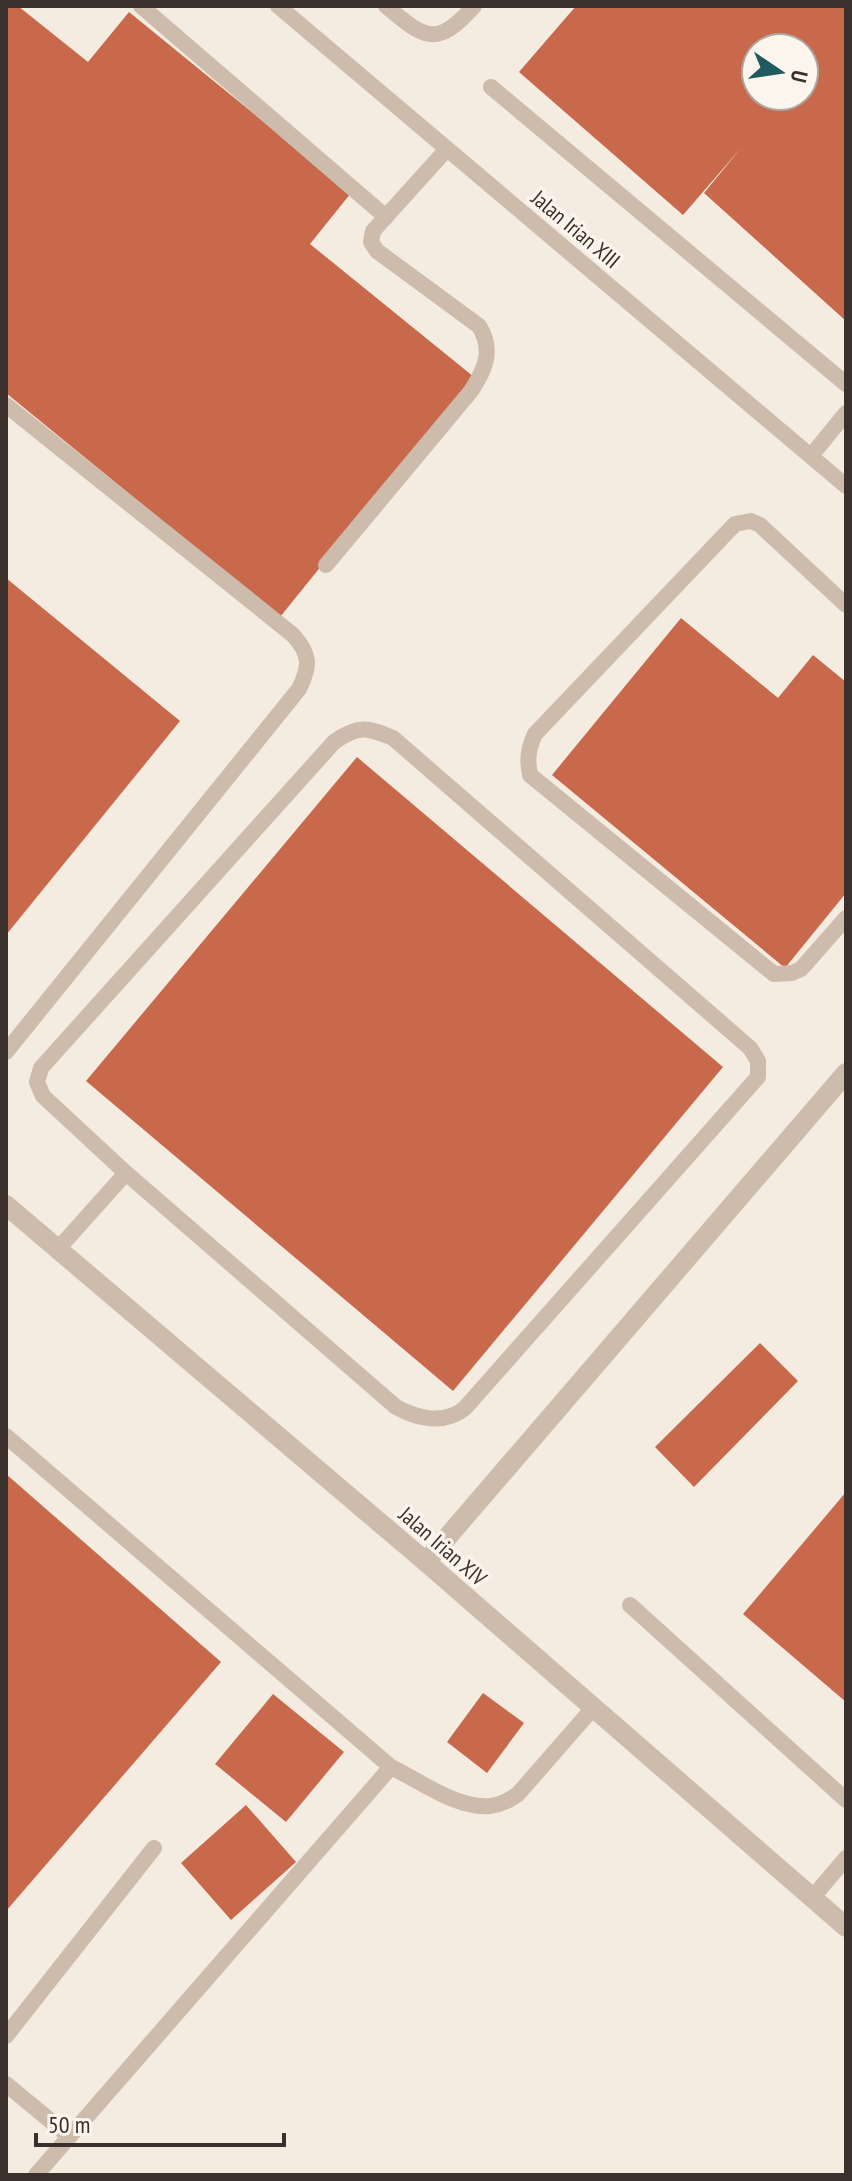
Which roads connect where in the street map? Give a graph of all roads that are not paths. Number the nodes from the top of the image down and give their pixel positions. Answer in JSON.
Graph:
{"nodes":[{"id":1,"x":141,"y":6,"type":"edge"},
{"id":2,"x":278,"y":6,"type":"edge"},
{"id":3,"x":386,"y":6,"type":"edge"},
{"id":4,"x":474,"y":6,"type":"edge"},
{"id":5,"x":491,"y":87,"type":"dead end"},
{"id":6,"x":447,"y":149,"type":"junction"},
{"id":7,"x":386,"y":217,"type":"junction"},
{"id":8,"x":846,"y":384,"type":"edge"},
{"id":9,"x":6,"y":405,"type":"edge"},
{"id":10,"x":846,"y":413,"type":"edge"},
{"id":11,"x":811,"y":456,"type":"junction"},
{"id":12,"x":846,"y":486,"type":"edge"},
{"id":13,"x":326,"y":565,"type":"dead end"},
{"id":14,"x":846,"y":605,"type":"edge"},
{"id":15,"x":846,"y":918,"type":"edge"},
{"id":16,"x":6,"y":1052,"type":"edge"},
{"id":17,"x":846,"y":1073,"type":"edge"},
{"id":18,"x":126,"y":1173,"type":"junction"},
{"id":19,"x":6,"y":1205,"type":"edge"},
{"id":20,"x":58,"y":1249,"type":"junction"},
{"id":21,"x":6,"y":1436,"type":"edge"},
{"id":22,"x":426,"y":1562,"type":"junction"},
{"id":23,"x":630,"y":1605,"type":"dead end"},
{"id":24,"x":594,"y":1707,"type":"junction"},
{"id":25,"x":391,"y":1767,"type":"junction"},
{"id":26,"x":846,"y":1800,"type":"edge"},
{"id":27,"x":154,"y":1848,"type":"dead end"},
{"id":28,"x":846,"y":1858,"type":"edge"},
{"id":29,"x":813,"y":1897,"type":"junction"},
{"id":30,"x":846,"y":1927,"type":"edge"},
{"id":31,"x":6,"y":2036,"type":"edge"},
{"id":32,"x":6,"y":2084,"type":"edge"},
{"id":33,"x":69,"y":2136,"type":"junction"},
{"id":34,"x":36,"y":2175,"type":"edge"}],
"edges":[{"from":1,"to":7,"type":"lane"},
{"from":2,"to":6,"type":"lane","name":"Jalan Irian XIII"},
{"from":3,"to":4,"type":"lane"},
{"from":5,"to":8,"type":"lane"},
{"from":6,"to":7,"type":"lane"},
{"from":6,"to":11,"type":"lane","name":"Jalan Irian XIII"},
{"from":7,"to":13,"type":"lane"},
{"from":9,"to":16,"type":"lane"},
{"from":10,"to":11,"type":"lane"},
{"from":11,"to":12,"type":"lane","name":"Jalan Irian XIII"},
{"from":14,"to":15,"type":"lane"},
{"from":17,"to":22,"type":"street"},
{"from":18,"to":18,"type":"lane"},
{"from":18,"to":20,"type":"lane"},
{"from":19,"to":20,"type":"street","name":"Jalan Irian XIV"},
{"from":20,"to":22,"type":"street","name":"Jalan Irian XIV"},
{"from":21,"to":25,"type":"lane"},
{"from":22,"to":24,"type":"street","name":"Jalan Irian XIV"},
{"from":23,"to":26,"type":"lane"},
{"from":24,"to":25,"type":"lane"},
{"from":24,"to":29,"type":"street","name":"Jalan Irian XIV"},
{"from":25,"to":33,"type":"lane"},
{"from":27,"to":31,"type":"lane"},
{"from":28,"to":29,"type":"lane"},
{"from":29,"to":30,"type":"street","name":"Jalan Irian XIV"},
{"from":32,"to":33,"type":"lane"},
{"from":33,"to":34,"type":"lane"}]}
